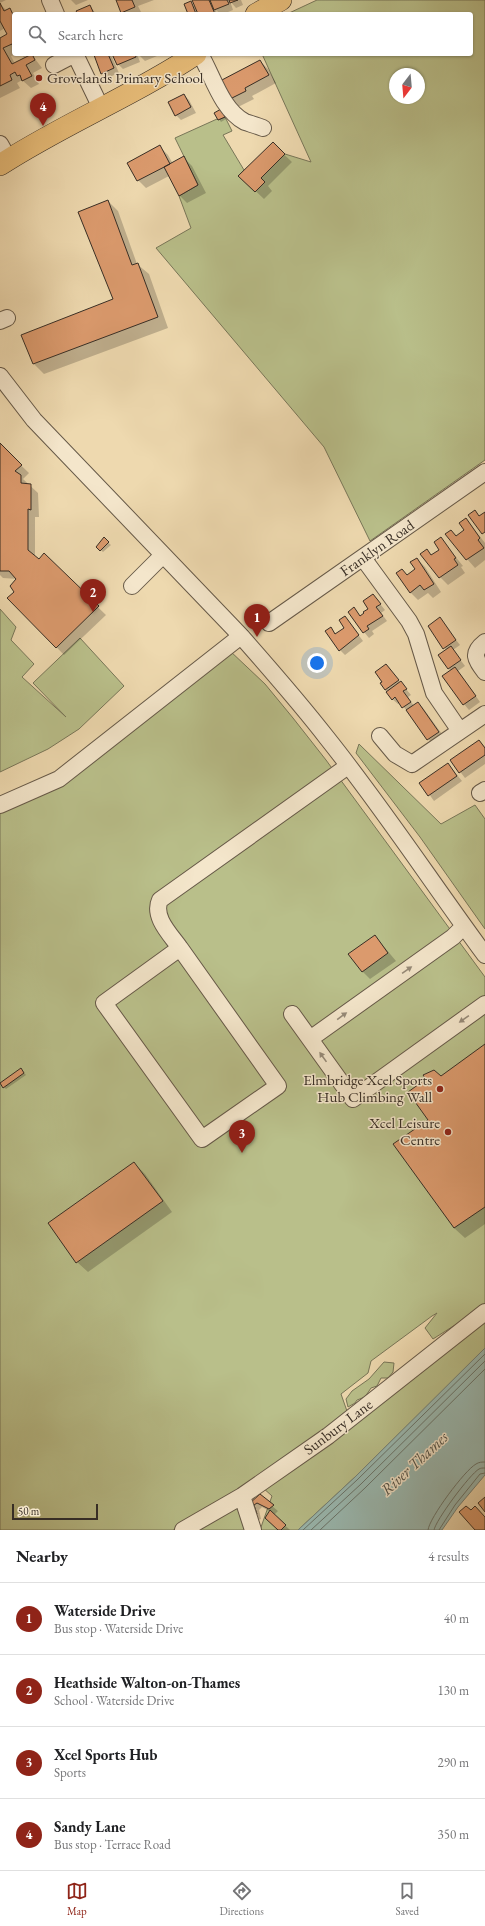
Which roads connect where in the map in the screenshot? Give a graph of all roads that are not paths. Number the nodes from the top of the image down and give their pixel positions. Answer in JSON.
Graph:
{"nodes":[{"id":1,"x":50,"y":0,"type":"edge"},
{"id":2,"x":281,"y":0,"type":"edge"},
{"id":3,"x":55,"y":12,"type":"edge"},
{"id":4,"x":260,"y":12,"type":"edge"},
{"id":5,"x":71,"y":56,"type":"edge"},
{"id":6,"x":76,"y":56,"type":"edge"},
{"id":7,"x":193,"y":56,"type":"edge"},
{"id":8,"x":201,"y":56,"type":"edge"},
{"id":9,"x":54,"y":65,"type":"dead end"},
{"id":10,"x":101,"y":108,"type":"junction"},
{"id":11,"x":264,"y":128,"type":"dead end"},
{"id":12,"x":3,"y":149,"type":"edge"},
{"id":13,"x":0,"y":376,"type":"edge"},
{"id":14,"x":485,"y":472,"type":"edge"},
{"id":15,"x":163,"y":555,"type":"junction"},
{"id":16,"x":363,"y":558,"type":"junction"},
{"id":17,"x":132,"y":586,"type":"dead end"},
{"id":18,"x":269,"y":623,"type":"dead end"},
{"id":19,"x":241,"y":636,"type":"junction"},
{"id":20,"x":485,"y":642,"type":"edge"},
{"id":21,"x":485,"y":672,"type":"edge"},
{"id":22,"x":485,"y":714,"type":"edge"},
{"id":23,"x":460,"y":731,"type":"junction"},
{"id":24,"x":380,"y":736,"type":"dead end"},
{"id":25,"x":348,"y":766,"type":"junction"},
{"id":26,"x":0,"y":805,"type":"edge"},
{"id":27,"x":464,"y":926,"type":"junction"},
{"id":28,"x":180,"y":948,"type":"junction"},
{"id":29,"x":485,"y":955,"type":"edge"},
{"id":30,"x":485,"y":1004,"type":"edge"},
{"id":31,"x":292,"y":1014,"type":"dead end"},
{"id":32,"x":310,"y":1039,"type":"junction"},
{"id":33,"x":485,"y":1312,"type":"edge"},
{"id":34,"x":242,"y":1496,"type":"junction"},
{"id":35,"x":183,"y":1530,"type":"edge"},
{"id":36,"x":253,"y":1530,"type":"edge"}],
"edges":[{"from":1,"to":3,"type":"street"},
{"from":2,"to":4,"type":"main road"},
{"from":5,"to":9,"type":"street"},
{"from":6,"to":10,"type":"street"},
{"from":7,"to":10,"type":"main road"},
{"from":8,"to":11,"type":"street"},
{"from":10,"to":12,"type":"main road"},
{"from":13,"to":15,"type":"street"},
{"from":14,"to":16,"type":"street","name":"Franklyn Road"},
{"from":15,"to":17,"type":"street"},
{"from":15,"to":19,"type":"street"},
{"from":16,"to":18,"type":"street","name":"Franklyn Road"},
{"from":16,"to":23,"type":"street"},
{"from":19,"to":25,"type":"street"},
{"from":19,"to":26,"type":"street"},
{"from":20,"to":21,"type":"street"},
{"from":22,"to":23,"type":"street"},
{"from":23,"to":24,"type":"street"},
{"from":25,"to":27,"type":"street"},
{"from":25,"to":28,"type":"street"},
{"from":27,"to":29,"type":"street"},
{"from":32,"to":27,"type":"street","one_way":true},
{"from":28,"to":28,"type":"street"},
{"from":30,"to":32,"type":"street","one_way":true},
{"from":31,"to":32,"type":"street"},
{"from":33,"to":34,"type":"street","name":"Sunbury Lane"},
{"from":34,"to":35,"type":"street","name":"Sunbury Lane"},
{"from":34,"to":36,"type":"street"}]}
